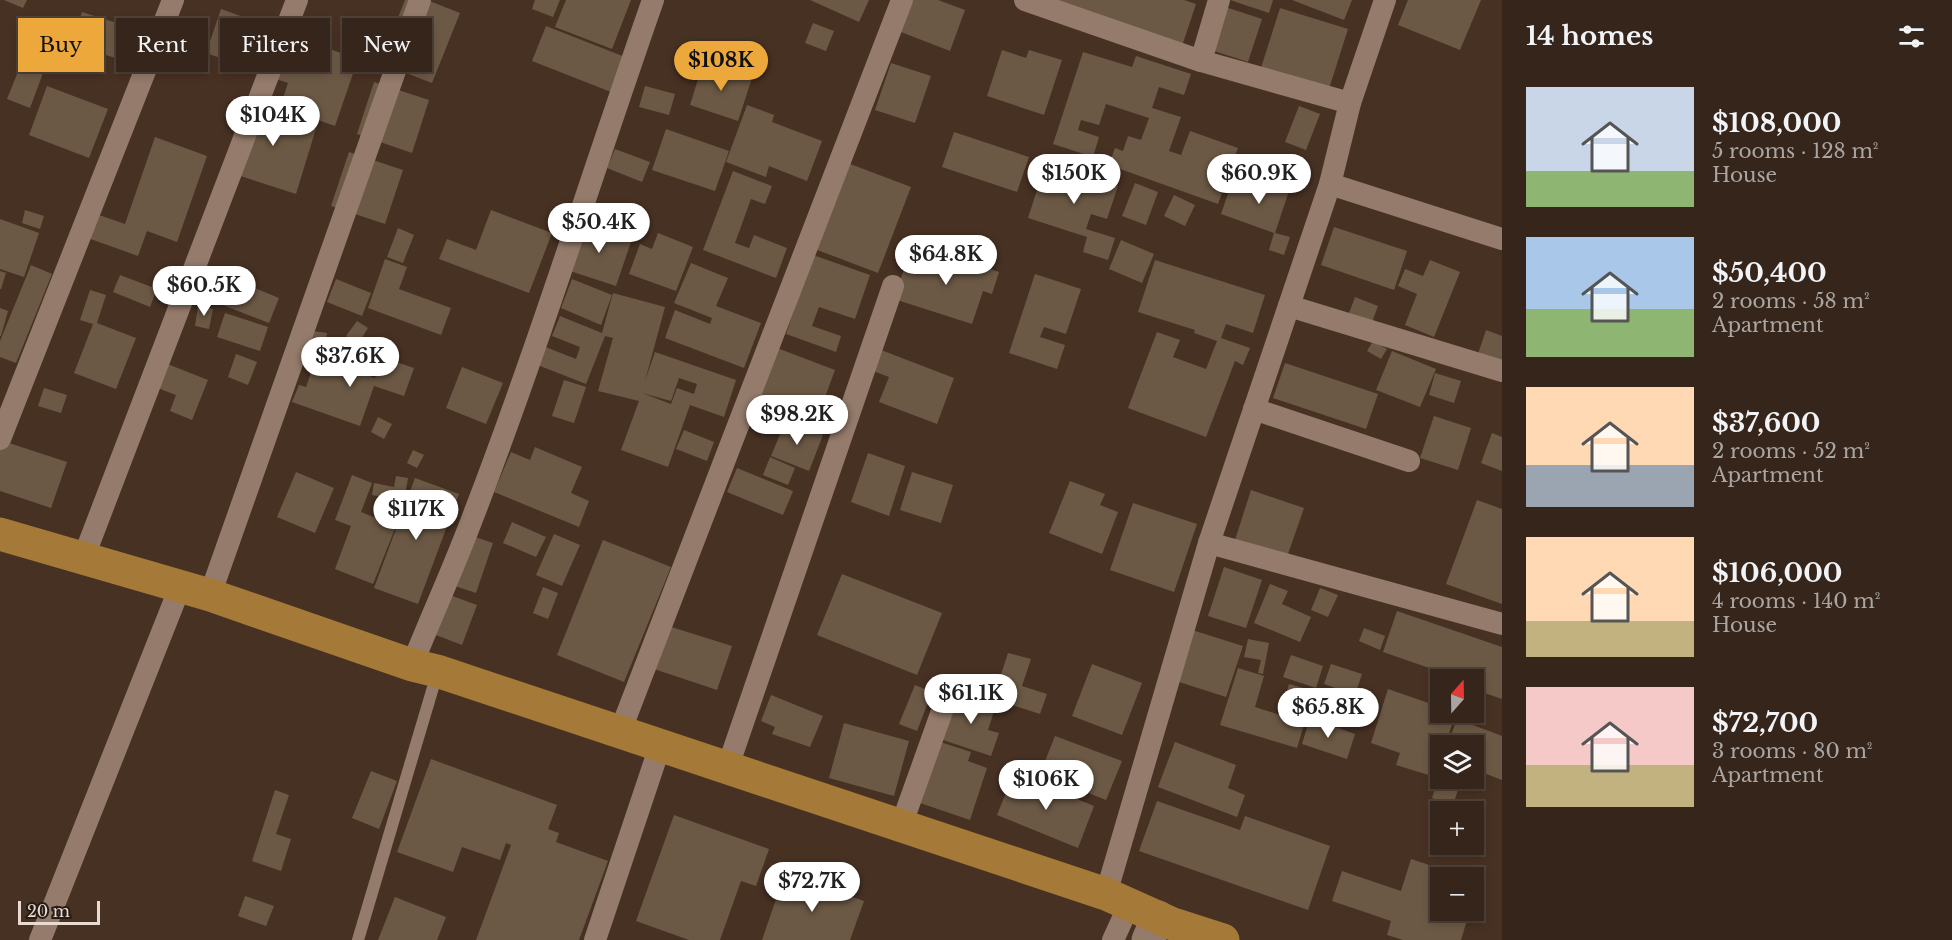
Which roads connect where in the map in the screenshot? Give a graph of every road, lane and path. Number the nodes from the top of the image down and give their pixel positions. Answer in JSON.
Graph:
{"nodes":[{"id":1,"x":173,"y":0,"type":"edge"},
{"id":2,"x":297,"y":0,"type":"edge"},
{"id":3,"x":420,"y":0,"type":"edge"},
{"id":4,"x":653,"y":0,"type":"edge"},
{"id":5,"x":902,"y":0,"type":"edge"},
{"id":6,"x":1025,"y":0,"type":"edge"},
{"id":7,"x":1219,"y":0,"type":"edge"},
{"id":8,"x":1385,"y":0,"type":"edge"},
{"id":9,"x":1201,"y":61,"type":"junction"},
{"id":10,"x":1350,"y":103,"type":"junction"},
{"id":11,"x":1330,"y":184,"type":"junction"},
{"id":12,"x":1502,"y":239,"type":"edge"},
{"id":13,"x":892,"y":286,"type":"dead end"},
{"id":14,"x":1289,"y":306,"type":"junction"},
{"id":15,"x":1502,"y":371,"type":"edge"},
{"id":16,"x":1254,"y":409,"type":"junction"},
{"id":17,"x":0,"y":439,"type":"edge"},
{"id":18,"x":1408,"y":460,"type":"dead end"},
{"id":19,"x":0,"y":534,"type":"edge"},
{"id":20,"x":1209,"y":543,"type":"junction"},
{"id":21,"x":83,"y":559,"type":"junction"},
{"id":22,"x":195,"y":591,"type":"junction"},
{"id":23,"x":1502,"y":624,"type":"edge"},
{"id":24,"x":425,"y":668,"type":"junction"},
{"id":25,"x":951,"y":686,"type":"dead end"},
{"id":26,"x":620,"y":732,"type":"junction"},
{"id":27,"x":660,"y":746,"type":"junction"},
{"id":28,"x":728,"y":768,"type":"junction"},
{"id":29,"x":901,"y":826,"type":"junction"},
{"id":30,"x":1151,"y":920,"type":"edge"},
{"id":31,"x":39,"y":940,"type":"edge"},
{"id":32,"x":358,"y":940,"type":"edge"},
{"id":33,"x":595,"y":940,"type":"edge"},
{"id":34,"x":1113,"y":940,"type":"edge"},
{"id":35,"x":1223,"y":940,"type":"edge"}],
"edges":[{"from":1,"to":17,"type":"street"},
{"from":2,"to":21,"type":"street"},
{"from":3,"to":22,"type":"street"},
{"from":4,"to":24,"type":"street"},
{"from":5,"to":26,"type":"street"},
{"from":6,"to":9,"type":"street"},
{"from":7,"to":9,"type":"street"},
{"from":8,"to":10,"type":"street"},
{"from":9,"to":10,"type":"street"},
{"from":10,"to":11,"type":"street"},
{"from":11,"to":12,"type":"street"},
{"from":11,"to":14,"type":"street"},
{"from":13,"to":28,"type":"street"},
{"from":14,"to":15,"type":"street"},
{"from":14,"to":16,"type":"street"},
{"from":16,"to":18,"type":"street"},
{"from":16,"to":20,"type":"street"},
{"from":19,"to":21,"type":"main road"},
{"from":20,"to":23,"type":"street"},
{"from":20,"to":30,"type":"street"},
{"from":21,"to":22,"type":"main road"},
{"from":22,"to":24,"type":"main road"},
{"from":22,"to":31,"type":"street"},
{"from":24,"to":26,"type":"main road"},
{"from":24,"to":32,"type":"lane"},
{"from":25,"to":29,"type":"street"},
{"from":26,"to":27,"type":"main road"},
{"from":27,"to":28,"type":"main road"},
{"from":27,"to":33,"type":"street"},
{"from":28,"to":29,"type":"main road"},
{"from":29,"to":30,"type":"main road"},
{"from":30,"to":34,"type":"street"},
{"from":30,"to":35,"type":"main road"}]}
